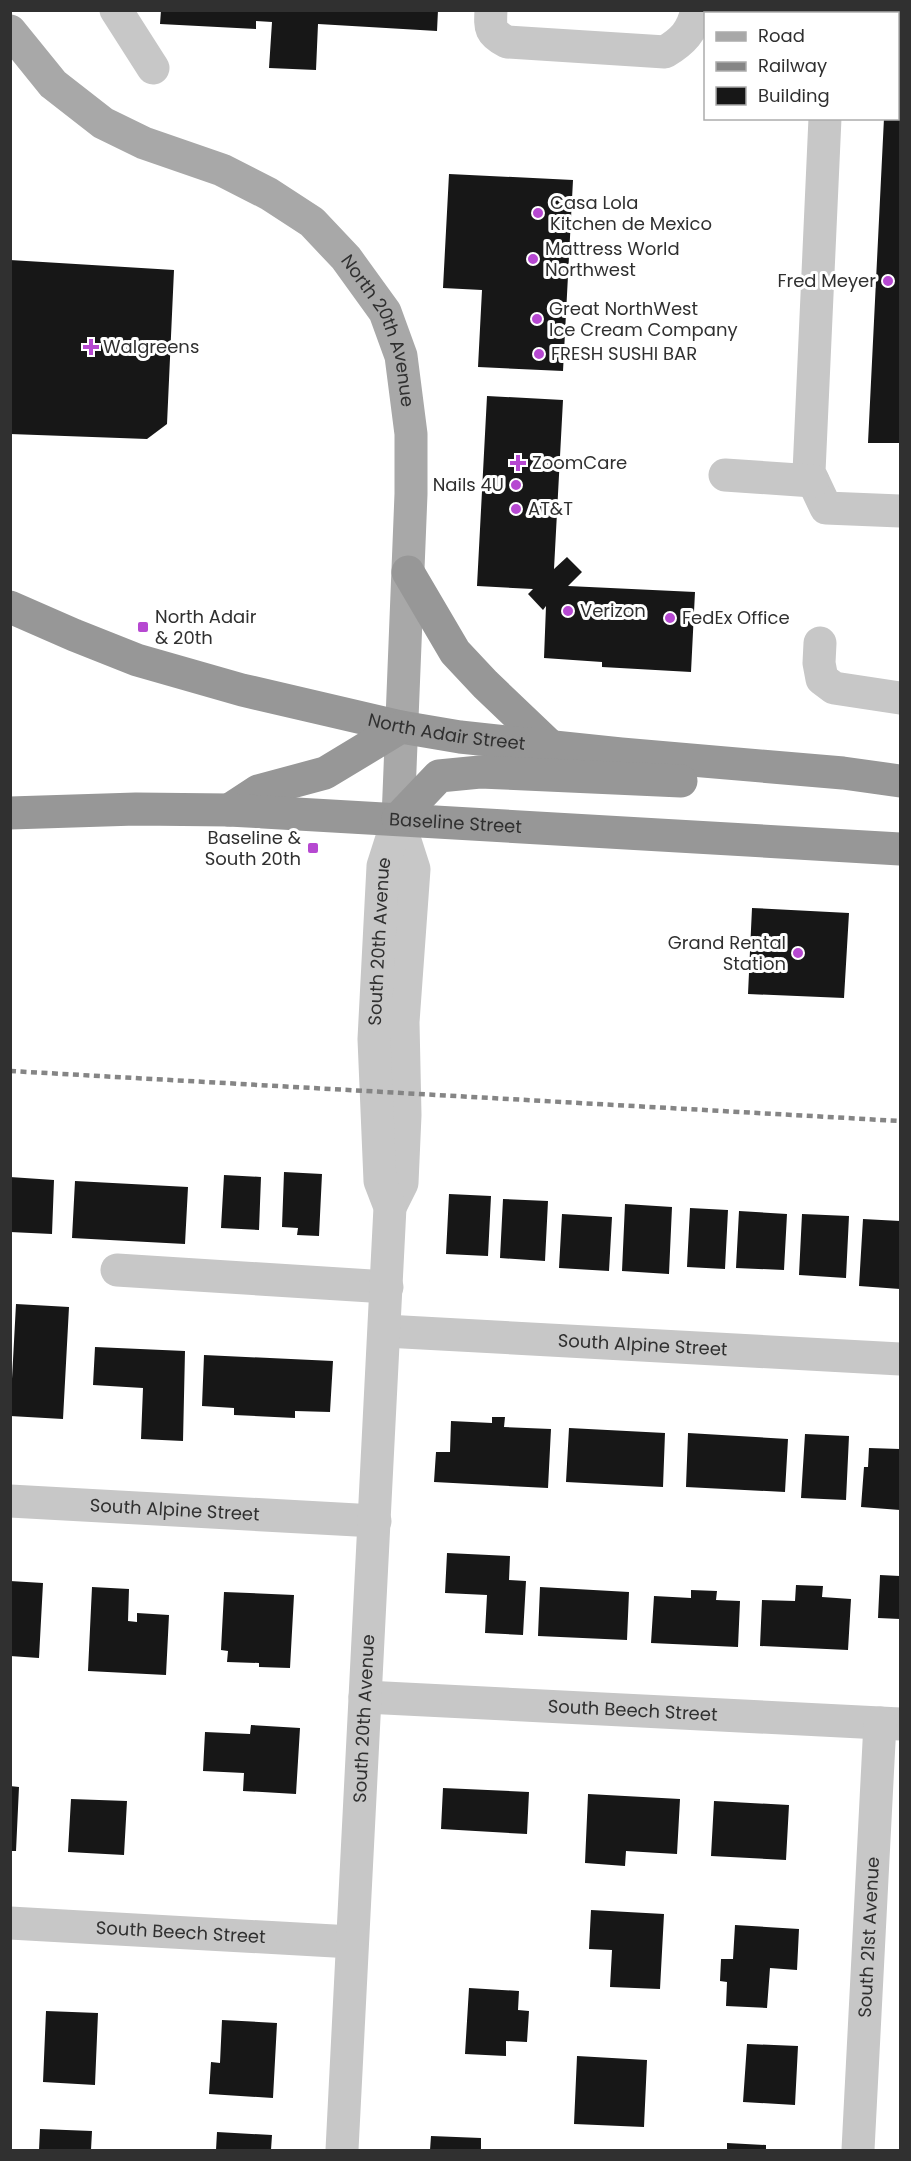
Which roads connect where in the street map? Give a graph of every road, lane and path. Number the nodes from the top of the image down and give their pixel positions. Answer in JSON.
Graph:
{"nodes":[{"id":1,"x":116,"y":10,"type":"edge"},
{"id":2,"x":492,"y":10,"type":"edge"},
{"id":3,"x":697,"y":10,"type":"edge"},
{"id":4,"x":10,"y":31,"type":"edge"},
{"id":5,"x":153,"y":68,"type":"dead end"},
{"id":6,"x":825,"y":120,"type":"edge"},
{"id":7,"x":725,"y":475,"type":"dead end"},
{"id":8,"x":813,"y":481,"type":"junction"},
{"id":9,"x":900,"y":512,"type":"edge"},
{"id":10,"x":408,"y":572,"type":"junction"},
{"id":11,"x":10,"y":607,"type":"edge"},
{"id":12,"x":820,"y":643,"type":"dead end"},
{"id":13,"x":900,"y":698,"type":"edge"},
{"id":14,"x":401,"y":727,"type":"junction"},
{"id":15,"x":551,"y":747,"type":"junction"},
{"id":16,"x":843,"y":773,"type":"junction"},
{"id":17,"x":900,"y":781,"type":"edge"},
{"id":18,"x":230,"y":810,"type":"junction"},
{"id":19,"x":10,"y":813,"type":"edge"},
{"id":20,"x":398,"y":819,"type":"junction"},
{"id":21,"x":900,"y":849,"type":"edge"},
{"id":22,"x":117,"y":1270,"type":"dead end"},
{"id":23,"x":387,"y":1287,"type":"junction"},
{"id":24,"x":385,"y":1331,"type":"junction"},
{"id":25,"x":900,"y":1359,"type":"edge"},
{"id":26,"x":10,"y":1502,"type":"edge"},
{"id":27,"x":375,"y":1521,"type":"junction"},
{"id":28,"x":365,"y":1697,"type":"junction"},
{"id":29,"x":890,"y":1724,"type":"edge"},
{"id":30,"x":10,"y":1923,"type":"edge"},
{"id":31,"x":352,"y":1942,"type":"junction"},
{"id":32,"x":342,"y":2151,"type":"edge"},
{"id":33,"x":858,"y":2151,"type":"edge"}],
"edges":[{"from":1,"to":5,"type":"street"},
{"from":2,"to":3,"type":"street"},
{"from":4,"to":10,"type":"main road","name":"North 20th Avenue"},
{"from":6,"to":8,"type":"street"},
{"from":7,"to":8,"type":"street"},
{"from":8,"to":9,"type":"street"},
{"from":10,"to":14,"type":"main road","name":"North 20th Avenue"},
{"from":10,"to":15,"type":"highway"},
{"from":11,"to":14,"type":"highway","name":"North Adair Street"},
{"from":12,"to":13,"type":"street"},
{"from":14,"to":15,"type":"highway","name":"North Adair Street"},
{"from":14,"to":18,"type":"highway"},
{"from":14,"to":20,"type":"main road","name":"North 20th Avenue"},
{"from":15,"to":16,"type":"highway","name":"North Adair Street"},
{"from":16,"to":17,"type":"highway","name":"North Adair Street"},
{"from":16,"to":20,"type":"highway"},
{"from":18,"to":19,"type":"highway","name":"Baseline Street"},
{"from":18,"to":20,"type":"highway","name":"Baseline Street"},
{"from":20,"to":21,"type":"highway","name":"Baseline Street"},
{"from":20,"to":23,"type":"street","name":"South 20th Avenue"},
{"from":22,"to":23,"type":"street"},
{"from":23,"to":24,"type":"street","name":"South 20th Avenue"},
{"from":24,"to":25,"type":"street","name":"South Alpine Street"},
{"from":24,"to":27,"type":"street","name":"South 20th Avenue"},
{"from":26,"to":27,"type":"street","name":"South Alpine Street"},
{"from":27,"to":28,"type":"street","name":"South 20th Avenue"},
{"from":28,"to":29,"type":"street","name":"South Beech Street"},
{"from":28,"to":31,"type":"street","name":"South 20th Avenue"},
{"from":29,"to":33,"type":"street","name":"South 21st Avenue"},
{"from":30,"to":31,"type":"street","name":"South Beech Street"},
{"from":31,"to":32,"type":"street","name":"South 20th Avenue"}]}
